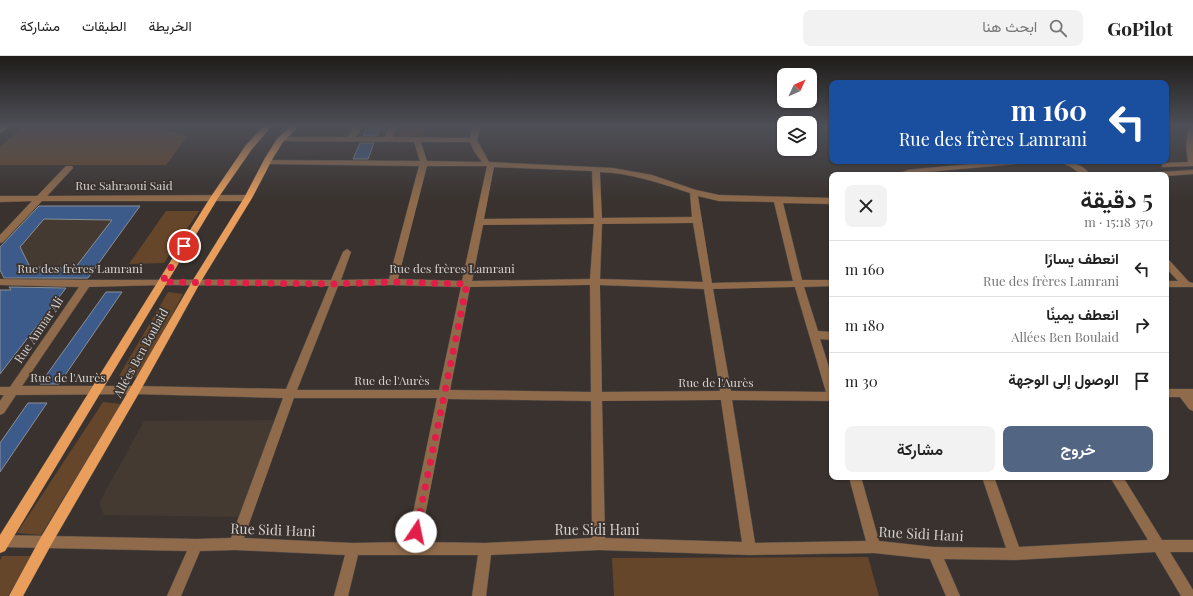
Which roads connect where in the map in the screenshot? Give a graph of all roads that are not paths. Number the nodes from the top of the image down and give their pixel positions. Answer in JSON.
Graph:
{"nodes":[{"id":1,"x":246,"y":151,"type":"edge"},
{"id":2,"x":274,"y":151,"type":"edge"},
{"id":3,"x":420,"y":151,"type":"edge"},
{"id":4,"x":478,"y":151,"type":"edge"},
{"id":5,"x":1191,"y":151,"type":"edge"},
{"id":6,"x":267,"y":162,"type":"junction"},
{"id":7,"x":424,"y":163,"type":"junction"},
{"id":8,"x":488,"y":163,"type":"junction"},
{"id":9,"x":994,"y":164,"type":"edge"},
{"id":10,"x":1071,"y":164,"type":"edge"},
{"id":11,"x":1164,"y":165,"type":"dead end"},
{"id":12,"x":1193,"y":166,"type":"edge"},
{"id":13,"x":69,"y":168,"type":"dead end"},
{"id":14,"x":596,"y":169,"type":"junction"},
{"id":15,"x":908,"y":172,"type":"edge"},
{"id":16,"x":1083,"y":172,"type":"edge"},
{"id":17,"x":1161,"y":172,"type":"edge"},
{"id":18,"x":694,"y":192,"type":"junction"},
{"id":19,"x":214,"y":198,"type":"junction"},
{"id":20,"x":248,"y":198,"type":"junction"},
{"id":21,"x":0,"y":199,"type":"edge"},
{"id":22,"x":40,"y":199,"type":"junction"},
{"id":23,"x":778,"y":200,"type":"junction"},
{"id":24,"x":829,"y":200,"type":"edge"},
{"id":25,"x":696,"y":220,"type":"junction"},
{"id":26,"x":479,"y":222,"type":"junction"},
{"id":27,"x":598,"y":222,"type":"junction"},
{"id":28,"x":0,"y":240,"type":"edge"},
{"id":29,"x":347,"y":252,"type":"dead end"},
{"id":30,"x":1169,"y":265,"type":"edge"},
{"id":31,"x":0,"y":282,"type":"edge"},
{"id":32,"x":162,"y":282,"type":"junction"},
{"id":33,"x":196,"y":282,"type":"junction"},
{"id":34,"x":393,"y":282,"type":"junction"},
{"id":35,"x":595,"y":282,"type":"junction"},
{"id":36,"x":798,"y":283,"type":"junction"},
{"id":37,"x":829,"y":283,"type":"edge"},
{"id":38,"x":86,"y":284,"type":"junction"},
{"id":39,"x":335,"y":284,"type":"junction"},
{"id":40,"x":467,"y":284,"type":"junction"},
{"id":41,"x":1169,"y":284,"type":"edge"},
{"id":42,"x":1190,"y":285,"type":"edge"},
{"id":43,"x":708,"y":286,"type":"junction"},
{"id":44,"x":814,"y":335,"type":"junction"},
{"id":45,"x":829,"y":336,"type":"edge"},
{"id":46,"x":829,"y":386,"type":"edge"},
{"id":47,"x":135,"y":390,"type":"junction"},
{"id":48,"x":0,"y":391,"type":"edge"},
{"id":49,"x":13,"y":391,"type":"junction"},
{"id":50,"x":96,"y":391,"type":"junction"},
{"id":51,"x":1169,"y":393,"type":"edge"},
{"id":52,"x":1188,"y":393,"type":"edge"},
{"id":53,"x":290,"y":394,"type":"junction"},
{"id":54,"x":443,"y":394,"type":"junction"},
{"id":55,"x":726,"y":395,"type":"junction"},
{"id":56,"x":597,"y":396,"type":"junction"},
{"id":57,"x":829,"y":396,"type":"edge"},
{"id":58,"x":1193,"y":406,"type":"edge"},
{"id":59,"x":0,"y":410,"type":"edge"},
{"id":60,"x":855,"y":480,"type":"edge"},
{"id":61,"x":989,"y":480,"type":"edge"},
{"id":62,"x":1118,"y":480,"type":"edge"},
{"id":63,"x":46,"y":541,"type":"junction"},
{"id":64,"x":1,"y":543,"type":"edge"},
{"id":65,"x":235,"y":544,"type":"junction"},
{"id":66,"x":599,"y":544,"type":"junction"},
{"id":67,"x":196,"y":545,"type":"junction"},
{"id":68,"x":1158,"y":546,"type":"junction"},
{"id":69,"x":1193,"y":546,"type":"edge"},
{"id":70,"x":874,"y":547,"type":"junction"},
{"id":71,"x":412,"y":548,"type":"junction"},
{"id":72,"x":353,"y":549,"type":"junction"},
{"id":73,"x":485,"y":549,"type":"junction"},
{"id":74,"x":749,"y":549,"type":"junction"},
{"id":75,"x":934,"y":553,"type":"junction"},
{"id":76,"x":1015,"y":554,"type":"junction"},
{"id":77,"x":16,"y":596,"type":"edge"},
{"id":78,"x":174,"y":596,"type":"edge"},
{"id":79,"x":341,"y":596,"type":"edge"},
{"id":80,"x":479,"y":596,"type":"edge"},
{"id":81,"x":953,"y":596,"type":"edge"},
{"id":82,"x":1189,"y":596,"type":"edge"}],
"edges":[{"from":1,"to":19,"type":"main road","name":"Allées Ben Boulaid"},
{"from":2,"to":6,"type":"main road","name":"Allées Ben Boulaid"},
{"from":3,"to":7,"type":"street"},
{"from":4,"to":8,"type":"street"},
{"from":5,"to":12,"type":"street"},
{"from":6,"to":7,"type":"street"},
{"from":6,"to":20,"type":"main road","name":"Allées Ben Boulaid"},
{"from":7,"to":8,"type":"street"},
{"from":7,"to":34,"type":"street"},
{"from":8,"to":14,"type":"street"},
{"from":8,"to":26,"type":"street"},
{"from":9,"to":15,"type":"street"},
{"from":10,"to":16,"type":"street"},
{"from":11,"to":12,"type":"street"},
{"from":12,"to":17,"type":"street"},
{"from":13,"to":22,"type":"street"},
{"from":14,"to":18,"type":"street"},
{"from":14,"to":27,"type":"street"},
{"from":18,"to":23,"type":"street"},
{"from":18,"to":25,"type":"street"},
{"from":19,"to":20,"type":"street","name":"Rue Sahraoui Said"},
{"from":19,"to":22,"type":"street","name":"Rue Sahraoui Said"},
{"from":19,"to":32,"type":"main road","name":"Allées Ben Boulaid"},
{"from":20,"to":33,"type":"main road","name":"Allées Ben Boulaid"},
{"from":21,"to":22,"type":"street","name":"Rue Sahraoui Said"},
{"from":22,"to":28,"type":"street"},
{"from":23,"to":24,"type":"street"},
{"from":23,"to":36,"type":"street"},
{"from":25,"to":27,"type":"street"},
{"from":25,"to":43,"type":"street"},
{"from":26,"to":27,"type":"street"},
{"from":26,"to":40,"type":"street"},
{"from":27,"to":35,"type":"street"},
{"from":29,"to":39,"type":"street"},
{"from":30,"to":42,"type":"street"},
{"from":31,"to":38,"type":"street","name":"Rue des frères Lamrani"},
{"from":32,"to":33,"type":"street","name":"Rue des frères Lamrani"},
{"from":32,"to":38,"type":"street","name":"Rue des frères Lamrani"},
{"from":32,"to":50,"type":"main road","name":"Allées Ben Boulaid"},
{"from":33,"to":39,"type":"street","name":"Rue des frères Lamrani"},
{"from":33,"to":47,"type":"main road","name":"Allées Ben Boulaid"},
{"from":34,"to":39,"type":"street","name":"Rue des frères Lamrani"},
{"from":34,"to":40,"type":"street","name":"Rue des frères Lamrani"},
{"from":35,"to":40,"type":"street","name":"Rue des frères Lamrani"},
{"from":35,"to":43,"type":"street","name":"Rue des frères Lamrani"},
{"from":35,"to":56,"type":"street"},
{"from":36,"to":37,"type":"street","name":"Rue des frères Lamrani"},
{"from":36,"to":43,"type":"street","name":"Rue des frères Lamrani"},
{"from":36,"to":44,"type":"street"},
{"from":38,"to":49,"type":"street","name":"Rue Anmar Ali"},
{"from":39,"to":53,"type":"street"},
{"from":40,"to":54,"type":"street"},
{"from":41,"to":42,"type":"street"},
{"from":43,"to":55,"type":"street"},
{"from":44,"to":45,"type":"street"},
{"from":44,"to":46,"type":"street"},
{"from":47,"to":50,"type":"street","name":"Rue de l'Aurès"},
{"from":47,"to":53,"type":"street","name":"Rue de l'Aurès"},
{"from":47,"to":63,"type":"main road","name":"Allées Ben Boulaid"},
{"from":48,"to":49,"type":"street","name":"Rue de l'Aurès"},
{"from":49,"to":50,"type":"street","name":"Rue de l'Aurès"},
{"from":49,"to":59,"type":"street","name":"Rue Anmar Ali"},
{"from":50,"to":64,"type":"main road","name":"Allées Ben Boulaid"},
{"from":51,"to":52,"type":"street"},
{"from":52,"to":58,"type":"street"},
{"from":53,"to":54,"type":"street","name":"Rue de l'Aurès"},
{"from":53,"to":65,"type":"street"},
{"from":54,"to":56,"type":"street","name":"Rue de l'Aurès"},
{"from":54,"to":71,"type":"street"},
{"from":55,"to":56,"type":"street","name":"Rue de l'Aurès"},
{"from":55,"to":57,"type":"street","name":"Rue de l'Aurès"},
{"from":55,"to":74,"type":"street"},
{"from":56,"to":66,"type":"street"},
{"from":60,"to":70,"type":"street"},
{"from":61,"to":76,"type":"street"},
{"from":62,"to":68,"type":"street"},
{"from":63,"to":64,"type":"street","name":"Rue Sidi Hani"},
{"from":63,"to":67,"type":"street","name":"Rue Sidi Hani"},
{"from":63,"to":77,"type":"main road","name":"Allées Ben Boulaid"},
{"from":65,"to":67,"type":"street","name":"Rue Sidi Hani"},
{"from":65,"to":72,"type":"street","name":"Rue Sidi Hani"},
{"from":66,"to":73,"type":"street","name":"Rue Sidi Hani"},
{"from":66,"to":74,"type":"street","name":"Rue Sidi Hani"},
{"from":67,"to":78,"type":"street"},
{"from":68,"to":69,"type":"street","name":"Rue Sidi Hani"},
{"from":68,"to":76,"type":"street","name":"Rue Sidi Hani"},
{"from":68,"to":82,"type":"street"},
{"from":70,"to":74,"type":"street","name":"Rue Sidi Hani"},
{"from":70,"to":75,"type":"street","name":"Rue Sidi Hani"},
{"from":71,"to":72,"type":"street","name":"Rue Sidi Hani"},
{"from":71,"to":73,"type":"street","name":"Rue Sidi Hani"},
{"from":72,"to":79,"type":"street"},
{"from":73,"to":80,"type":"street"},
{"from":75,"to":76,"type":"street","name":"Rue Sidi Hani"},
{"from":75,"to":81,"type":"street"}]}
